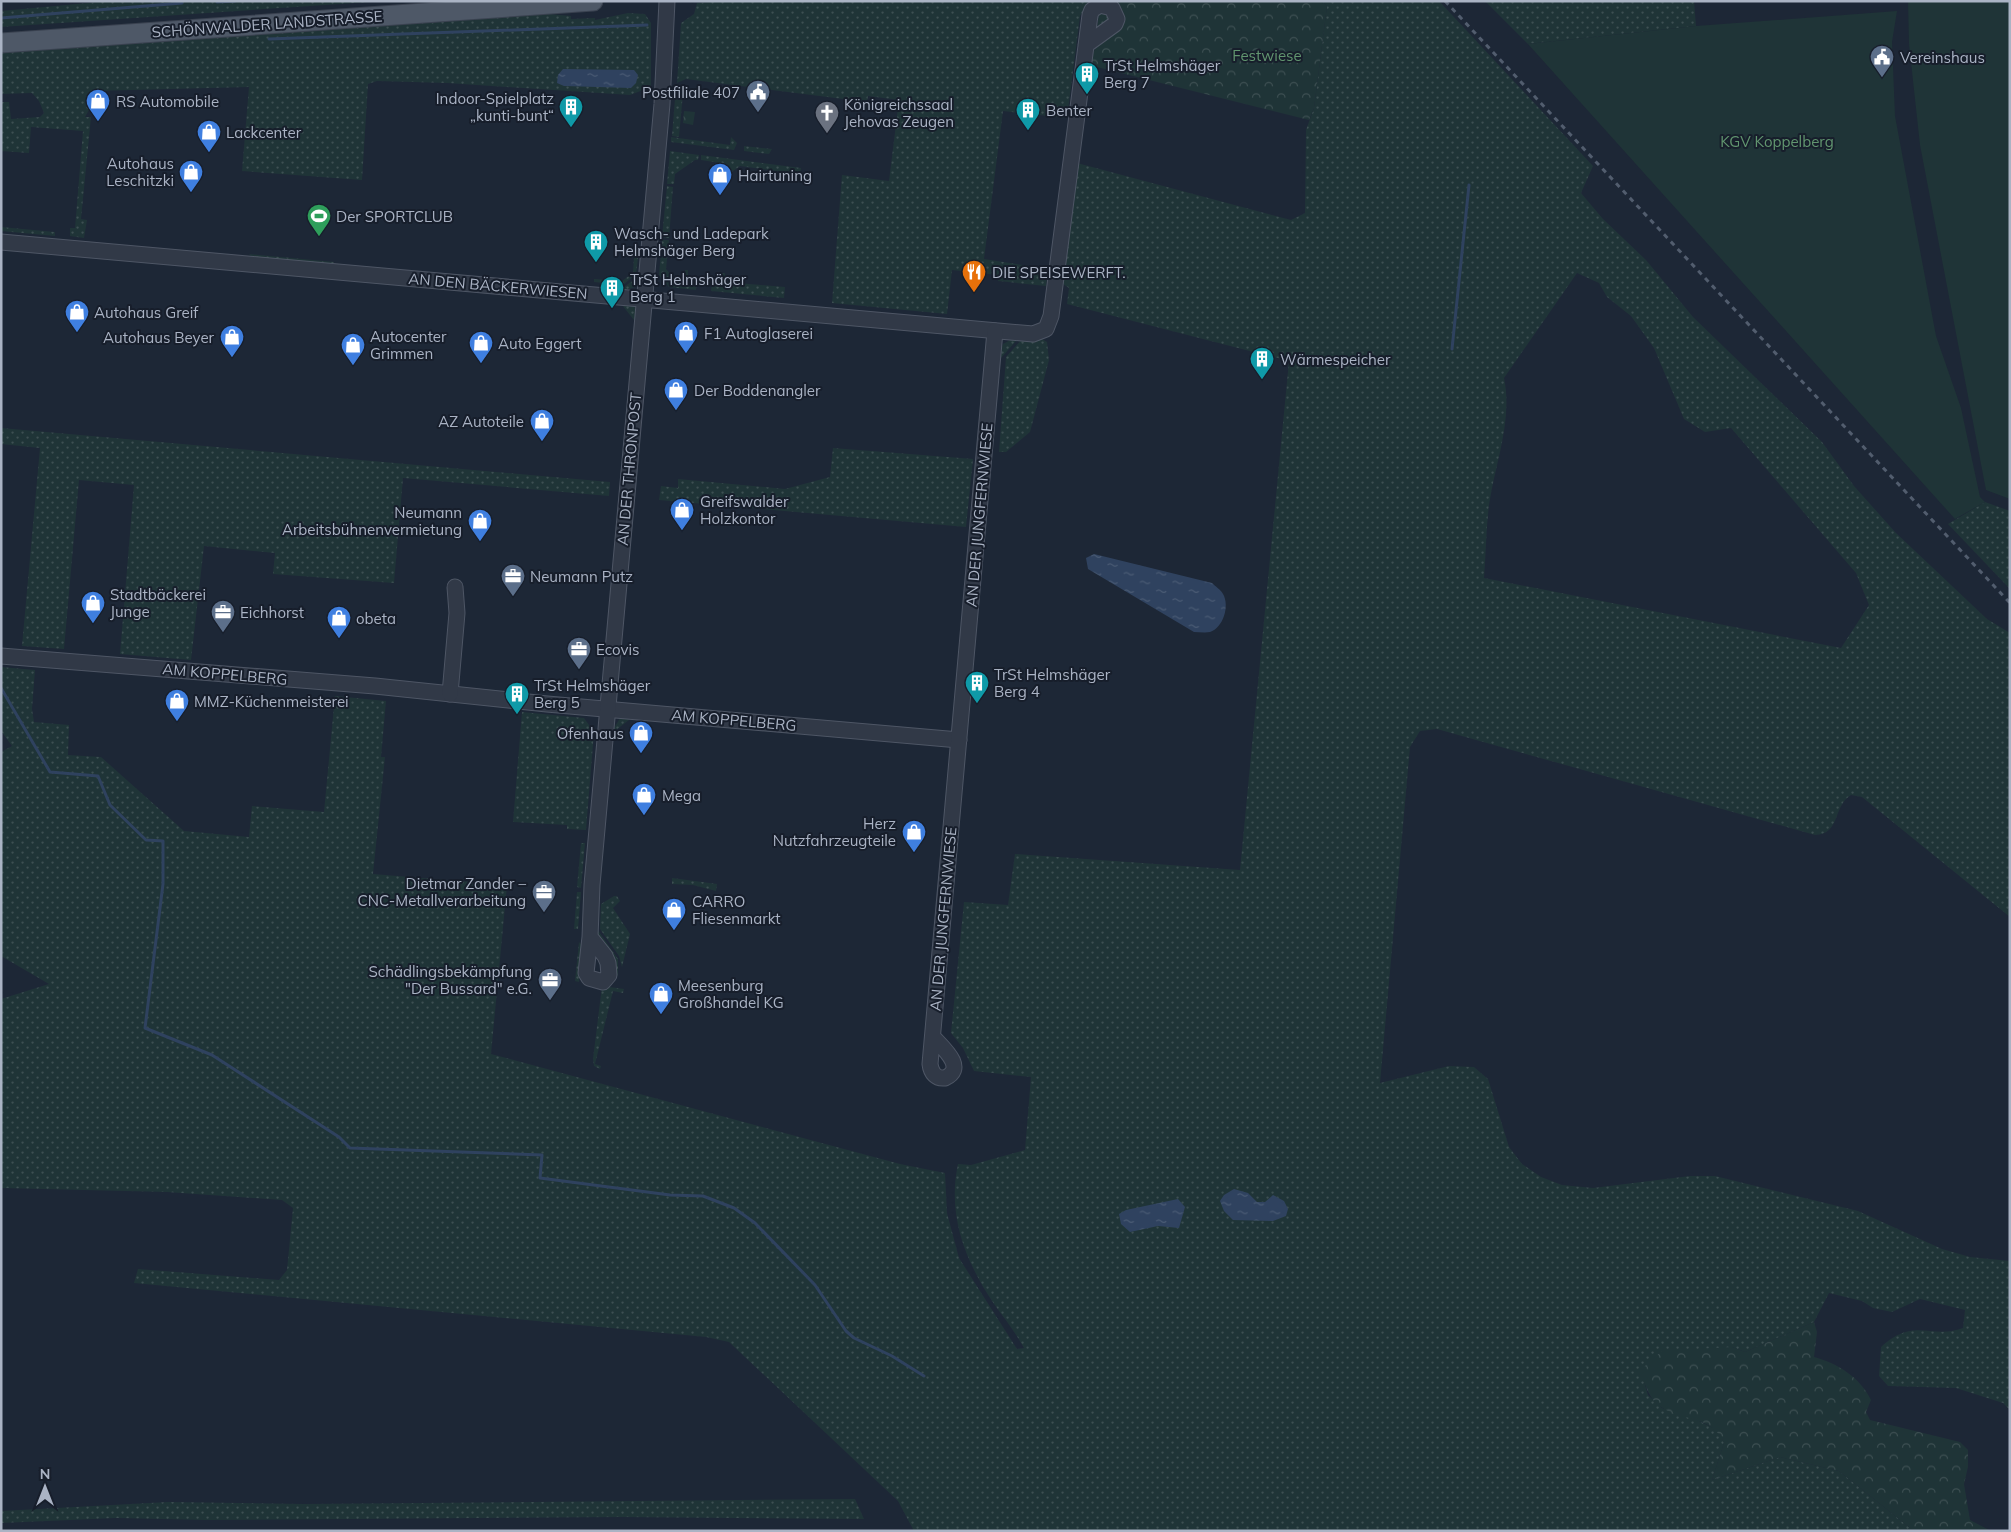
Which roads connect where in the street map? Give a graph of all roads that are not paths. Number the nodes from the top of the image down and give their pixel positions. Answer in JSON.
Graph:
{"nodes":[{"id":1,"x":593,"y":1,"type":"edge"},
{"id":2,"x":667,"y":1,"type":"edge"},
{"id":3,"x":1,"y":42,"type":"edge"},
{"id":4,"x":1086,"y":44,"type":"dead end"},
{"id":5,"x":1,"y":242,"type":"edge"},
{"id":6,"x":644,"y":298,"type":"junction"},
{"id":7,"x":995,"y":331,"type":"junction"},
{"id":8,"x":455,"y":587,"type":"dead end"},
{"id":9,"x":1,"y":656,"type":"edge"},
{"id":10,"x":450,"y":694,"type":"junction"},
{"id":11,"x":608,"y":709,"type":"junction"},
{"id":12,"x":959,"y":740,"type":"junction"},
{"id":13,"x":590,"y":937,"type":"dead end"},
{"id":14,"x":933,"y":1037,"type":"dead end"}],
"edges":[{"from":1,"to":3,"type":"main road","name":"SCHÖNWALDER LANDSTRASSE"},
{"from":2,"to":6,"type":"street","name":"AN DER THRONPOST"},
{"from":4,"to":7,"type":"street"},
{"from":5,"to":6,"type":"street","name":"AN DEN BÄCKERWIESEN"},
{"from":6,"to":7,"type":"street","name":"AN DEN BÄCKERWIESEN"},
{"from":6,"to":11,"type":"street","name":"AN DER THRONPOST"},
{"from":7,"to":12,"type":"street","name":"AN DER JUNGFERNWIESE"},
{"from":8,"to":10,"type":"street"},
{"from":9,"to":10,"type":"street","name":"AM KOPPELBERG"},
{"from":10,"to":11,"type":"street","name":"AM KOPPELBERG"},
{"from":11,"to":12,"type":"street","name":"AM KOPPELBERG"},
{"from":11,"to":13,"type":"street","name":"AN DER THRONPOST"},
{"from":12,"to":14,"type":"street","name":"AN DER JUNGFERNWIESE"}]}
